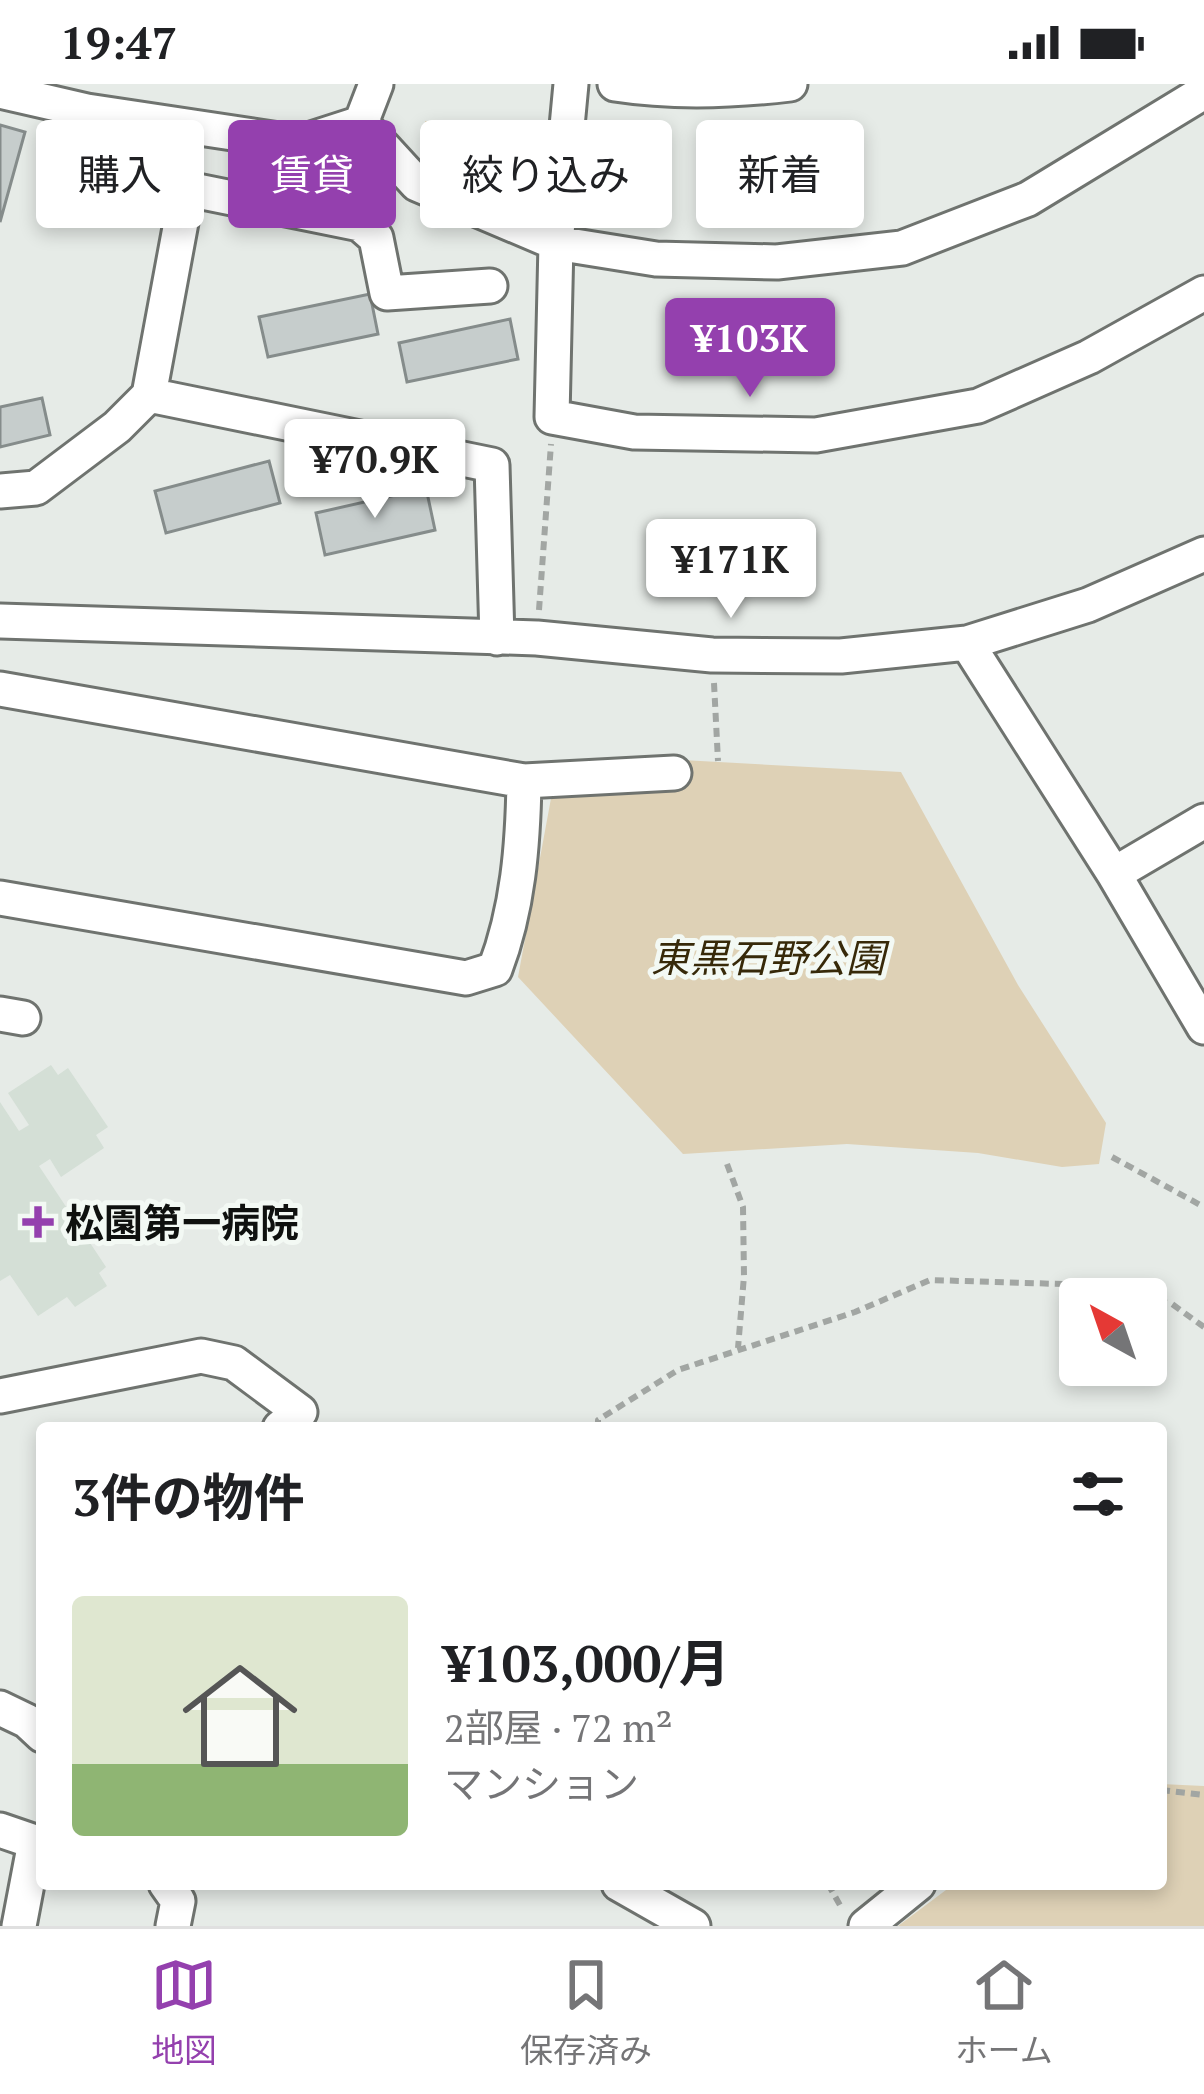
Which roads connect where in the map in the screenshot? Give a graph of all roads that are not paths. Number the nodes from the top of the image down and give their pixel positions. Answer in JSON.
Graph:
{"nodes":[{"id":1,"x":376,"y":84,"type":"edge"},
{"id":2,"x":571,"y":84,"type":"edge"},
{"id":3,"x":615,"y":84,"type":"edge"},
{"id":4,"x":790,"y":84,"type":"edge"},
{"id":5,"x":0,"y":91,"type":"edge"},
{"id":6,"x":1204,"y":92,"type":"edge"},
{"id":7,"x":87,"y":111,"type":"junction"},
{"id":8,"x":84,"y":120,"type":"edge"},
{"id":9,"x":362,"y":120,"type":"edge"},
{"id":10,"x":228,"y":132,"type":"edge"},
{"id":11,"x":396,"y":161,"type":"edge"},
{"id":12,"x":204,"y":193,"type":"edge"},
{"id":13,"x":180,"y":228,"type":"edge"},
{"id":14,"x":556,"y":243,"type":"junction"},
{"id":15,"x":490,"y":286,"type":"dead end"},
{"id":16,"x":1204,"y":293,"type":"edge"},
{"id":17,"x":148,"y":395,"type":"junction"},
{"id":18,"x":0,"y":491,"type":"edge"},
{"id":19,"x":1204,"y":554,"type":"edge"},
{"id":20,"x":0,"y":621,"type":"edge"},
{"id":21,"x":497,"y":638,"type":"junction"},
{"id":22,"x":968,"y":643,"type":"junction"},
{"id":23,"x":0,"y":689,"type":"edge"},
{"id":24,"x":674,"y":773,"type":"dead end"},
{"id":25,"x":524,"y":781,"type":"junction"},
{"id":26,"x":1204,"y":821,"type":"edge"},
{"id":27,"x":1114,"y":874,"type":"junction"},
{"id":28,"x":0,"y":898,"type":"edge"},
{"id":29,"x":1204,"y":1027,"type":"edge"},
{"id":30,"x":0,"y":1396,"type":"edge"},
{"id":31,"x":288,"y":1422,"type":"edge"},
{"id":32,"x":0,"y":1708,"type":"edge"},
{"id":33,"x":36,"y":1730,"type":"edge"},
{"id":34,"x":0,"y":1830,"type":"edge"},
{"id":35,"x":170,"y":1890,"type":"edge"},
{"id":36,"x":630,"y":1890,"type":"edge"},
{"id":37,"x":911,"y":1890,"type":"edge"},
{"id":38,"x":0,"y":1921,"type":"edge"},
{"id":39,"x":17,"y":1926,"type":"edge"},
{"id":40,"x":172,"y":1926,"type":"edge"},
{"id":41,"x":693,"y":1926,"type":"edge"},
{"id":42,"x":866,"y":1926,"type":"edge"}],
"edges":[{"from":1,"to":9,"type":"street"},
{"from":2,"to":14,"type":"street"},
{"from":3,"to":4,"type":"street"},
{"from":5,"to":7,"type":"street"},
{"from":6,"to":14,"type":"street"},
{"from":7,"to":8,"type":"street"},
{"from":7,"to":10,"type":"street"},
{"from":11,"to":14,"type":"street"},
{"from":12,"to":15,"type":"street"},
{"from":13,"to":17,"type":"street"},
{"from":14,"to":16,"type":"street"},
{"from":17,"to":18,"type":"street"},
{"from":17,"to":21,"type":"street"},
{"from":19,"to":22,"type":"street"},
{"from":20,"to":21,"type":"street"},
{"from":21,"to":22,"type":"street"},
{"from":22,"to":27,"type":"street"},
{"from":23,"to":25,"type":"street"},
{"from":24,"to":25,"type":"street"},
{"from":25,"to":28,"type":"street"},
{"from":26,"to":27,"type":"street"},
{"from":27,"to":29,"type":"street"},
{"from":30,"to":31,"type":"street"},
{"from":32,"to":33,"type":"street"},
{"from":34,"to":39,"type":"street"},
{"from":35,"to":40,"type":"street"},
{"from":36,"to":41,"type":"street"},
{"from":37,"to":42,"type":"street"},
{"from":38,"to":39,"type":"street"}]}
